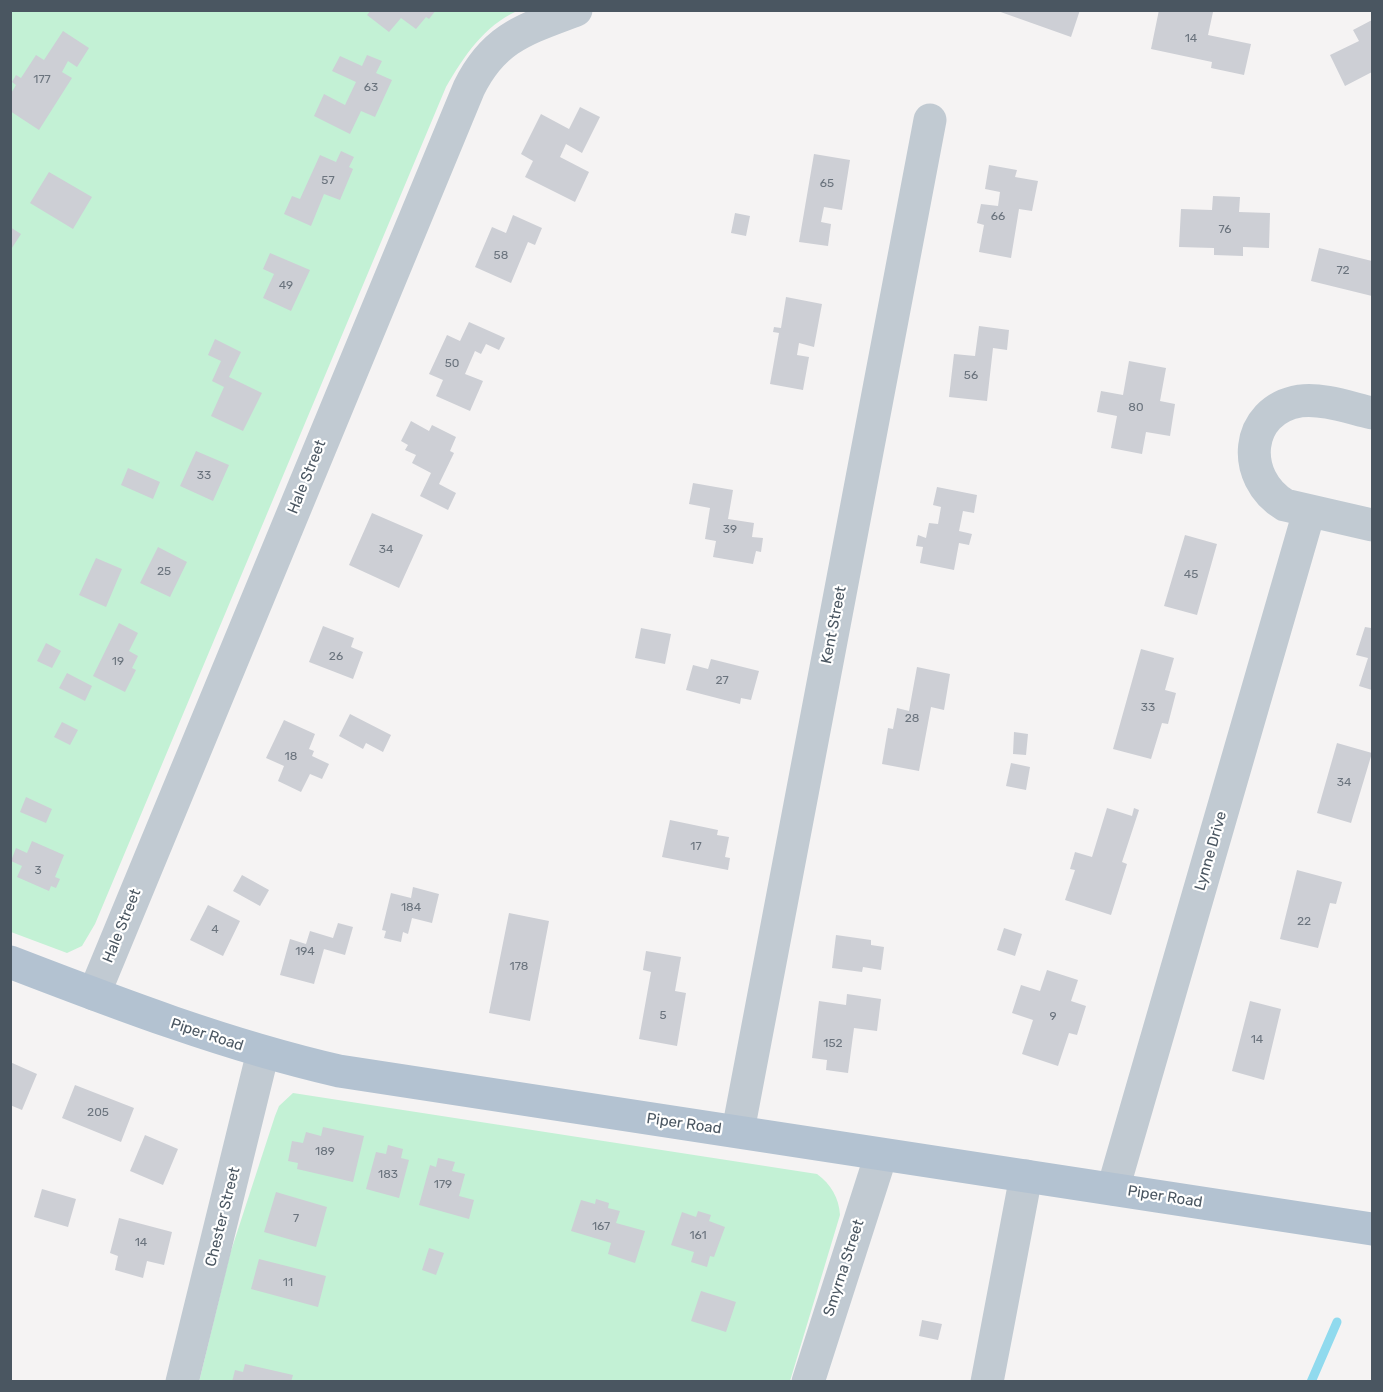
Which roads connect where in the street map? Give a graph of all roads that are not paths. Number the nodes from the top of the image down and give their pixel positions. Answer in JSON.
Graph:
{"nodes":[{"id":1,"x":576,"y":10,"type":"edge"},
{"id":2,"x":930,"y":120,"type":"dead end"},
{"id":3,"x":1372,"y":413,"type":"edge"},
{"id":4,"x":1310,"y":512,"type":"junction"},
{"id":5,"x":1372,"y":525,"type":"edge"},
{"id":6,"x":10,"y":962,"type":"edge"},
{"id":7,"x":94,"y":994,"type":"junction"},
{"id":8,"x":263,"y":1052,"type":"junction"},
{"id":9,"x":738,"y":1131,"type":"junction"},
{"id":10,"x":881,"y":1155,"type":"junction"},
{"id":11,"x":1026,"y":1176,"type":"junction"},
{"id":12,"x":1113,"y":1189,"type":"junction"},
{"id":13,"x":1372,"y":1229,"type":"edge"},
{"id":14,"x":182,"y":1382,"type":"edge"},
{"id":15,"x":808,"y":1382,"type":"edge"},
{"id":16,"x":987,"y":1382,"type":"edge"}],
"edges":[{"from":1,"to":7,"type":"street","name":"Hale Street"},
{"from":2,"to":9,"type":"street","name":"Kent Street"},
{"from":3,"to":4,"type":"street"},
{"from":4,"to":5,"type":"street"},
{"from":4,"to":12,"type":"street","name":"Lynne Drive"},
{"from":6,"to":7,"type":"main road","name":"Piper Road"},
{"from":7,"to":8,"type":"main road","name":"Piper Road"},
{"from":8,"to":9,"type":"main road","name":"Piper Road"},
{"from":8,"to":14,"type":"street","name":"Chester Street"},
{"from":9,"to":10,"type":"main road","name":"Piper Road"},
{"from":10,"to":11,"type":"main road","name":"Piper Road"},
{"from":10,"to":15,"type":"street","name":"Smyrna Street"},
{"from":11,"to":12,"type":"main road","name":"Piper Road"},
{"from":11,"to":16,"type":"street"},
{"from":12,"to":13,"type":"main road","name":"Piper Road"}]}
